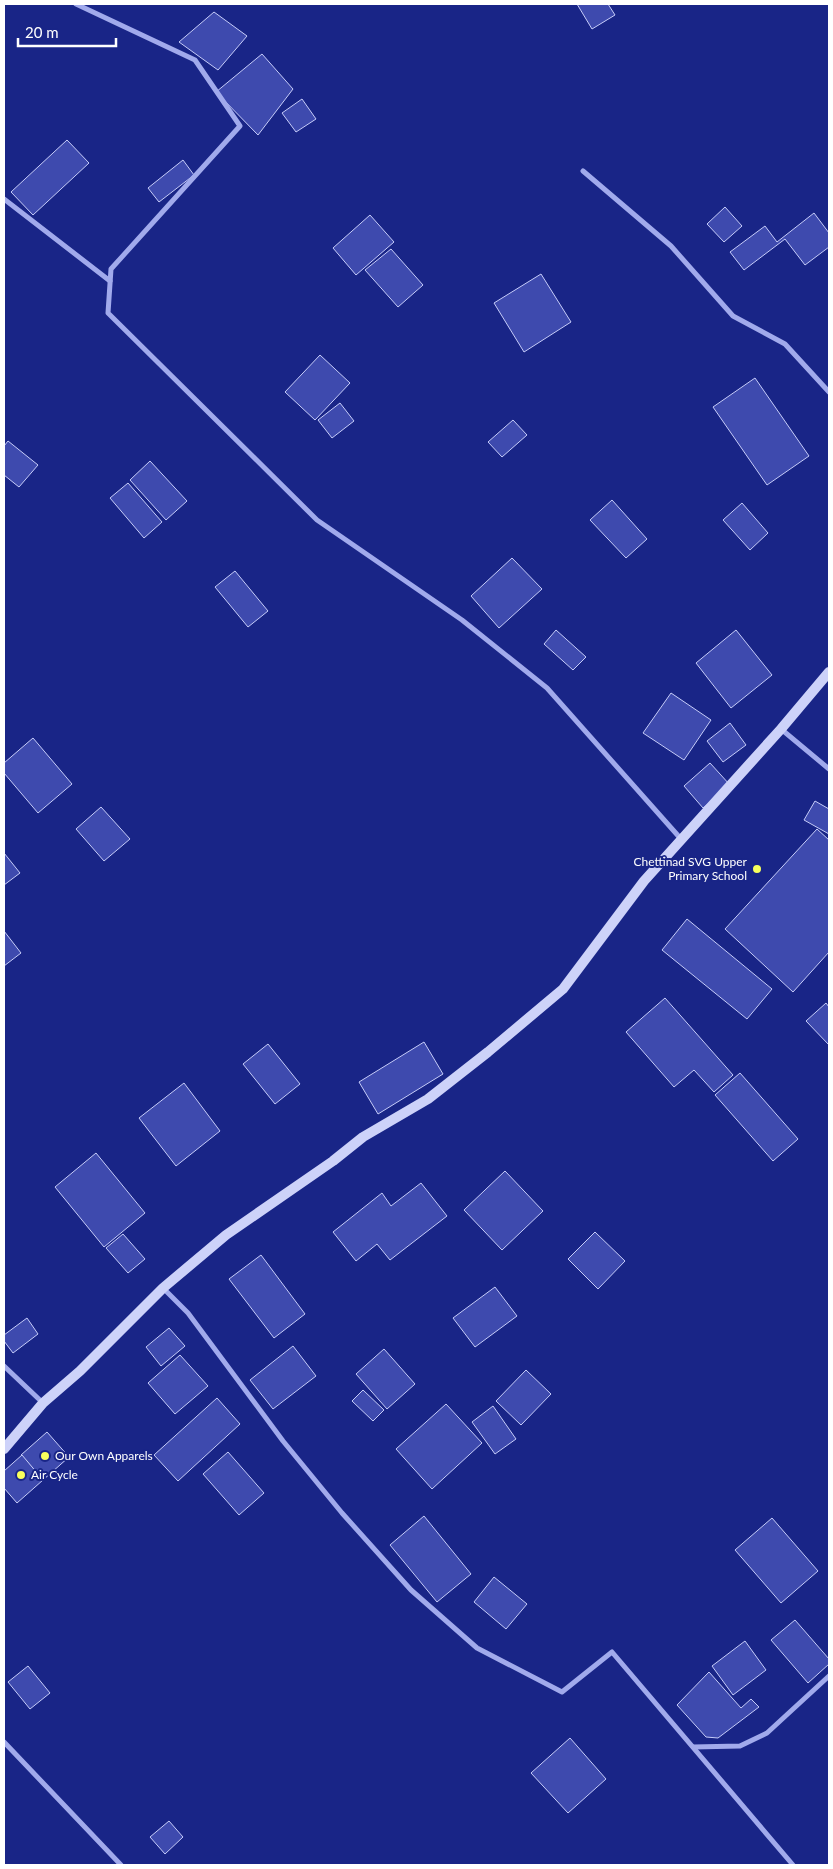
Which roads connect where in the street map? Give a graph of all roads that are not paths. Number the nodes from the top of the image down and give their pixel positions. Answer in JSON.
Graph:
{"nodes":[{"id":1,"x":76,"y":4,"type":"edge"},
{"id":2,"x":583,"y":171,"type":"dead end"},
{"id":3,"x":4,"y":199,"type":"edge"},
{"id":4,"x":110,"y":281,"type":"junction"},
{"id":5,"x":829,"y":392,"type":"edge"},
{"id":6,"x":829,"y":672,"type":"edge"},
{"id":7,"x":781,"y":729,"type":"junction"},
{"id":8,"x":829,"y":769,"type":"edge"},
{"id":9,"x":681,"y":839,"type":"junction"},
{"id":10,"x":163,"y":1288,"type":"junction"},
{"id":11,"x":4,"y":1366,"type":"edge"},
{"id":12,"x":43,"y":1403,"type":"junction"},
{"id":13,"x":4,"y":1449,"type":"edge"},
{"id":14,"x":829,"y":1676,"type":"edge"},
{"id":15,"x":4,"y":1742,"type":"edge"},
{"id":16,"x":693,"y":1747,"type":"junction"},
{"id":17,"x":120,"y":1865,"type":"edge"},
{"id":18,"x":794,"y":1865,"type":"edge"}],
"edges":[{"from":1,"to":4,"type":"street"},
{"from":2,"to":5,"type":"street"},
{"from":3,"to":4,"type":"street"},
{"from":4,"to":9,"type":"street"},
{"from":6,"to":7,"type":"street"},
{"from":7,"to":8,"type":"street"},
{"from":7,"to":9,"type":"street"},
{"from":9,"to":10,"type":"street"},
{"from":10,"to":12,"type":"street"},
{"from":10,"to":16,"type":"street"},
{"from":11,"to":12,"type":"street"},
{"from":12,"to":13,"type":"street"},
{"from":14,"to":16,"type":"street"},
{"from":15,"to":17,"type":"street"},
{"from":16,"to":18,"type":"street"}]}
